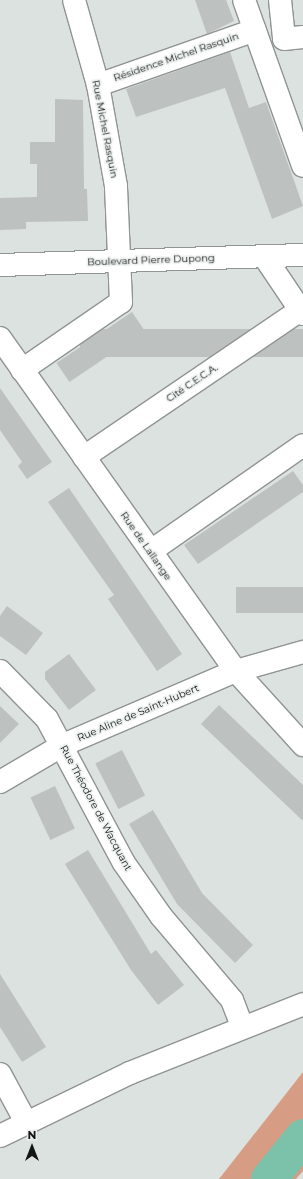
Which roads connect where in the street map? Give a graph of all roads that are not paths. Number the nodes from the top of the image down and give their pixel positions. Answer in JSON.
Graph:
{"nodes":[{"id":1,"x":74,"y":0,"type":"edge"},
{"id":2,"x":244,"y":0,"type":"edge"},
{"id":3,"x":280,"y":0,"type":"edge"},
{"id":4,"x":255,"y":30,"type":"junction"},
{"id":5,"x":303,"y":37,"type":"edge"},
{"id":6,"x":98,"y":85,"type":"junction"},
{"id":7,"x":303,"y":166,"type":"edge"},
{"id":8,"x":303,"y":255,"type":"edge"},
{"id":9,"x":264,"y":256,"type":"junction"},
{"id":10,"x":120,"y":261,"type":"junction"},
{"id":11,"x":0,"y":265,"type":"edge"},
{"id":12,"x":302,"y":312,"type":"edge"},
{"id":13,"x":0,"y":338,"type":"edge"},
{"id":14,"x":22,"y":370,"type":"junction"},
{"id":15,"x":303,"y":445,"type":"edge"},
{"id":16,"x":84,"y":457,"type":"junction"},
{"id":17,"x":151,"y":551,"type":"junction"},
{"id":18,"x":303,"y":652,"type":"edge"},
{"id":19,"x":0,"y":671,"type":"edge"},
{"id":20,"x":236,"y":672,"type":"junction"},
{"id":21,"x":63,"y":745,"type":"junction"},
{"id":22,"x":303,"y":745,"type":"edge"},
{"id":23,"x":0,"y":782,"type":"edge"},
{"id":24,"x":303,"y":1004,"type":"edge"},
{"id":25,"x":242,"y":1026,"type":"junction"},
{"id":26,"x":0,"y":1074,"type":"edge"},
{"id":27,"x":26,"y":1122,"type":"junction"},
{"id":28,"x":0,"y":1136,"type":"edge"}],
"edges":[{"from":1,"to":6,"type":"street","name":"Rue Michel Rasquin"},
{"from":2,"to":4,"type":"street"},
{"from":3,"to":5,"type":"street"},
{"from":4,"to":6,"type":"street","name":"Résidence Michel Rasquin"},
{"from":4,"to":7,"type":"street"},
{"from":6,"to":10,"type":"street","name":"Rue Michel Rasquin"},
{"from":8,"to":9,"type":"street","name":"Boulevard Pierre Dupong"},
{"from":9,"to":10,"type":"street","name":"Boulevard Pierre Dupong"},
{"from":9,"to":12,"type":"street","name":"Cité C.E.C.A."},
{"from":10,"to":11,"type":"street","name":"Boulevard Pierre Dupong"},
{"from":10,"to":14,"type":"street","name":"Rue Michel Rasquin"},
{"from":12,"to":16,"type":"street","name":"Cité C.E.C.A."},
{"from":13,"to":14,"type":"street","name":"Rue de Lallange"},
{"from":14,"to":16,"type":"street","name":"Rue de Lallange"},
{"from":15,"to":17,"type":"street"},
{"from":16,"to":17,"type":"street","name":"Rue de Lallange"},
{"from":17,"to":20,"type":"street","name":"Rue de Lallange"},
{"from":18,"to":20,"type":"street","name":"Rue Aline de Saint-Hubert"},
{"from":19,"to":21,"type":"street","name":"Rue Théodore de Wacquant"},
{"from":20,"to":21,"type":"street","name":"Rue Aline de Saint-Hubert"},
{"from":20,"to":22,"type":"street","name":"Rue de Lallange"},
{"from":21,"to":23,"type":"street","name":"Rue Aline de Saint-Hubert"},
{"from":21,"to":25,"type":"street","name":"Rue Théodore de Wacquant"},
{"from":24,"to":25,"type":"street"},
{"from":25,"to":27,"type":"street"},
{"from":26,"to":27,"type":"street"},
{"from":27,"to":28,"type":"street"}]}
